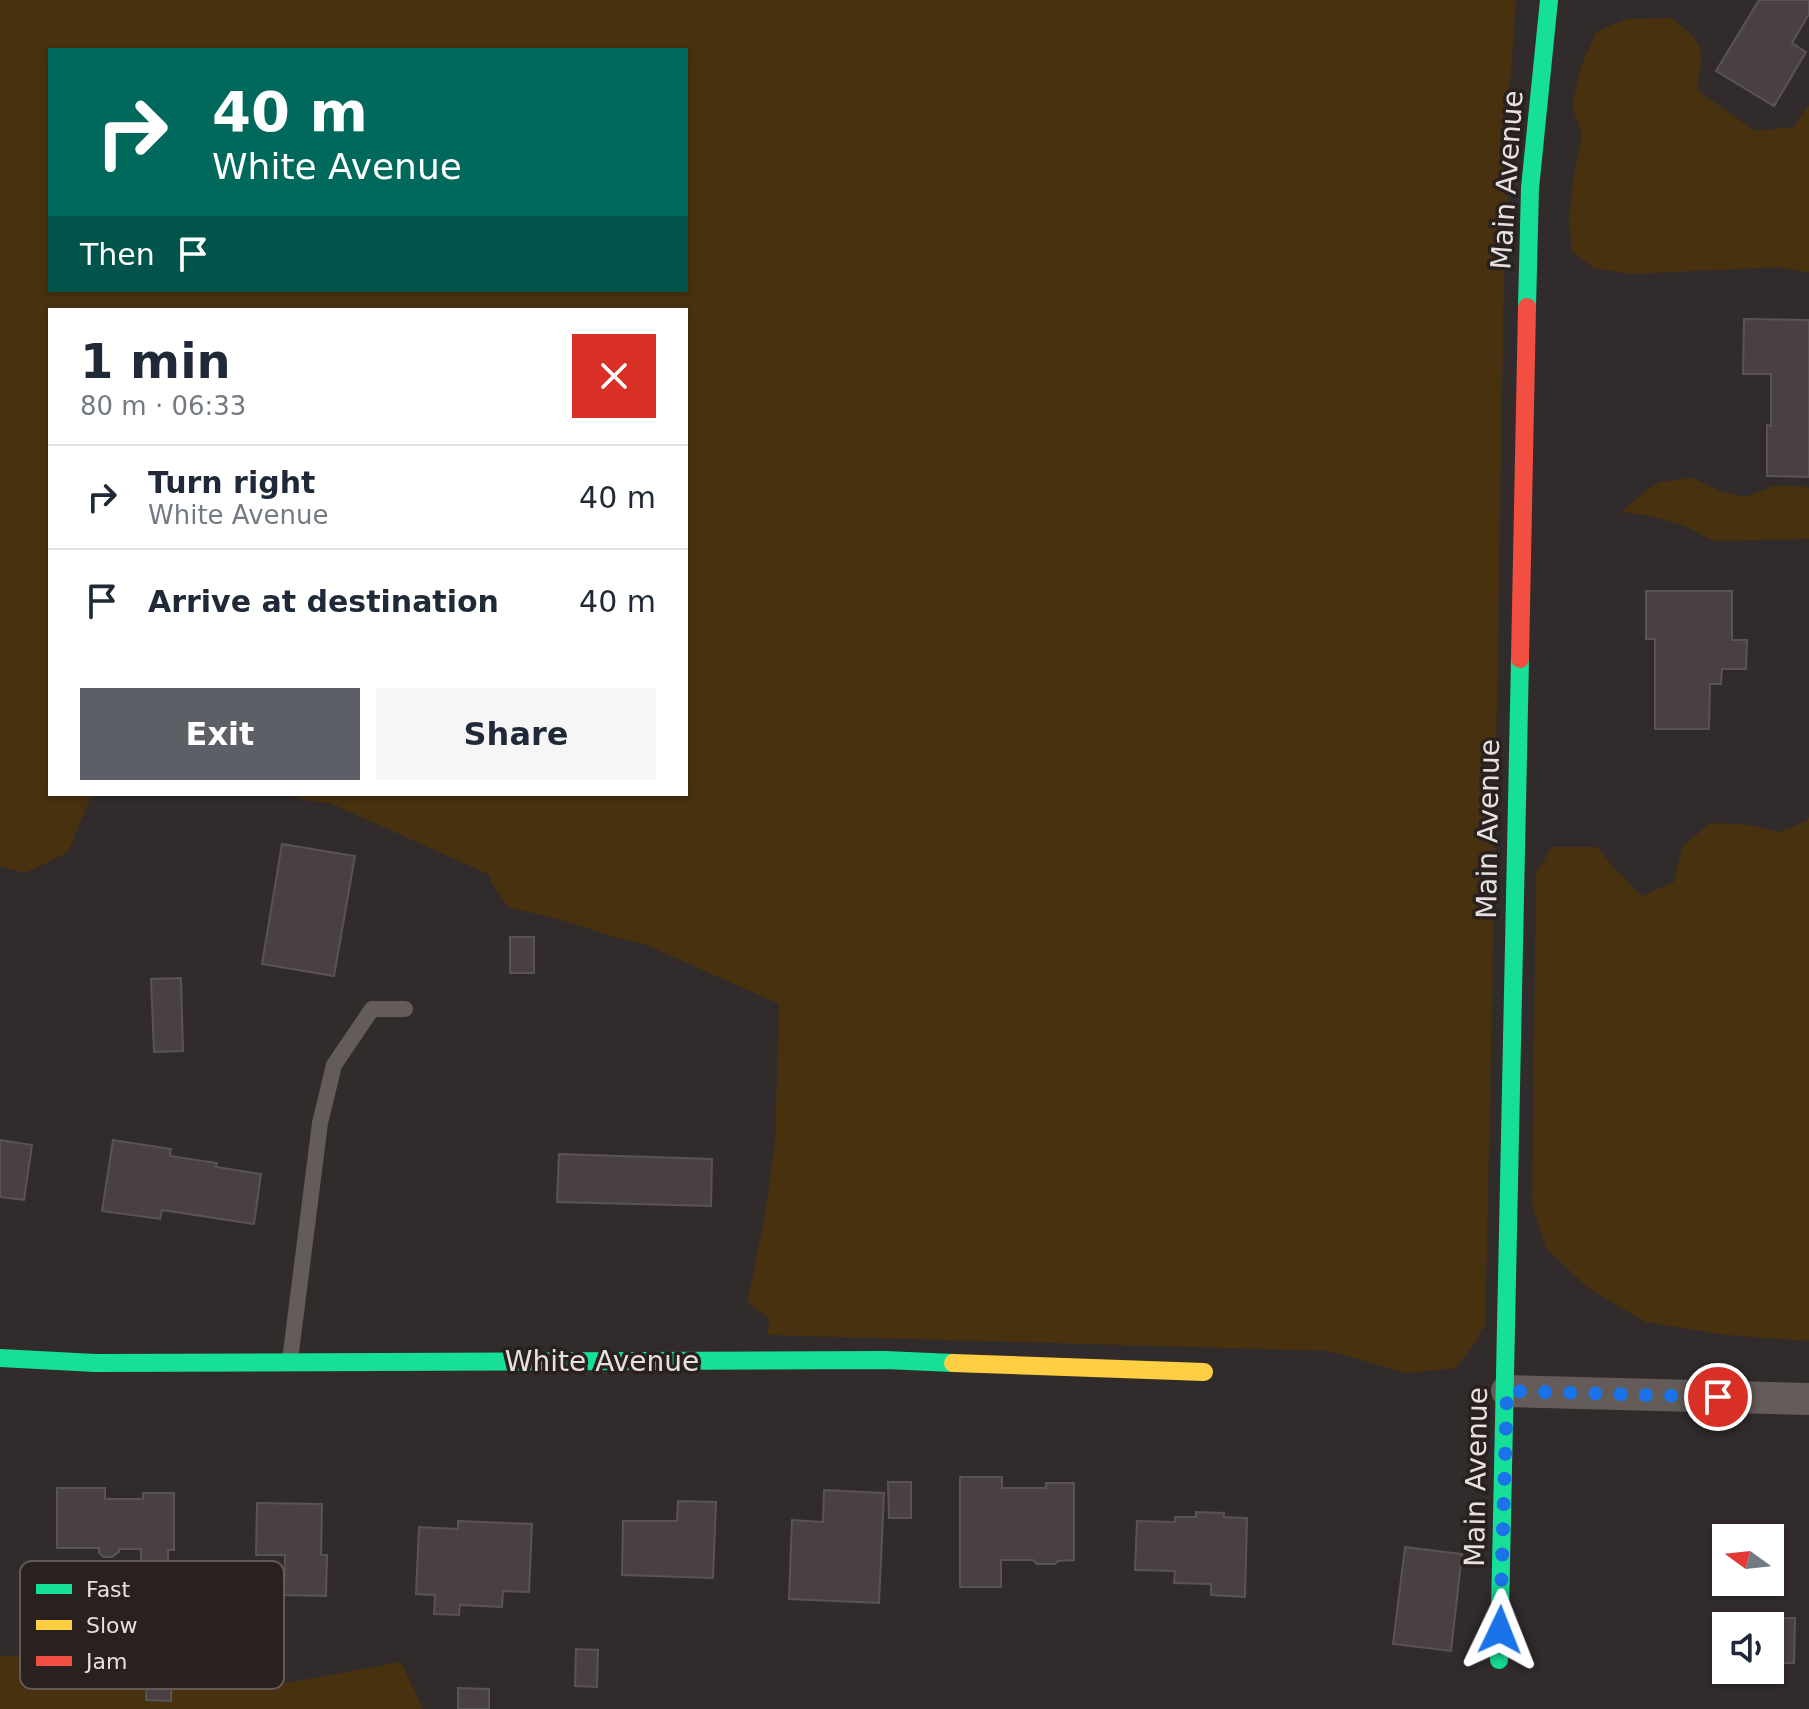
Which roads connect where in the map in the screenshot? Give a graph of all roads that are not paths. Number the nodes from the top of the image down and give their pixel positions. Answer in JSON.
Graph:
{"nodes":[{"id":1,"x":1549,"y":0,"type":"edge"},
{"id":2,"x":405,"y":1009,"type":"dead end"},
{"id":3,"x":0,"y":1358,"type":"edge"},
{"id":4,"x":290,"y":1362,"type":"junction"},
{"id":5,"x":1204,"y":1372,"type":"dead end"},
{"id":6,"x":1507,"y":1391,"type":"junction"},
{"id":7,"x":1809,"y":1399,"type":"edge"},
{"id":8,"x":1499,"y":1660,"type":"dead end"}],
"edges":[{"from":1,"to":6,"type":"street","name":"Main Avenue"},
{"from":2,"to":4,"type":"lane"},
{"from":3,"to":4,"type":"street","name":"White Avenue"},
{"from":4,"to":5,"type":"street","name":"White Avenue"},
{"from":6,"to":7,"type":"street"},
{"from":6,"to":8,"type":"street","name":"Main Avenue"}]}
